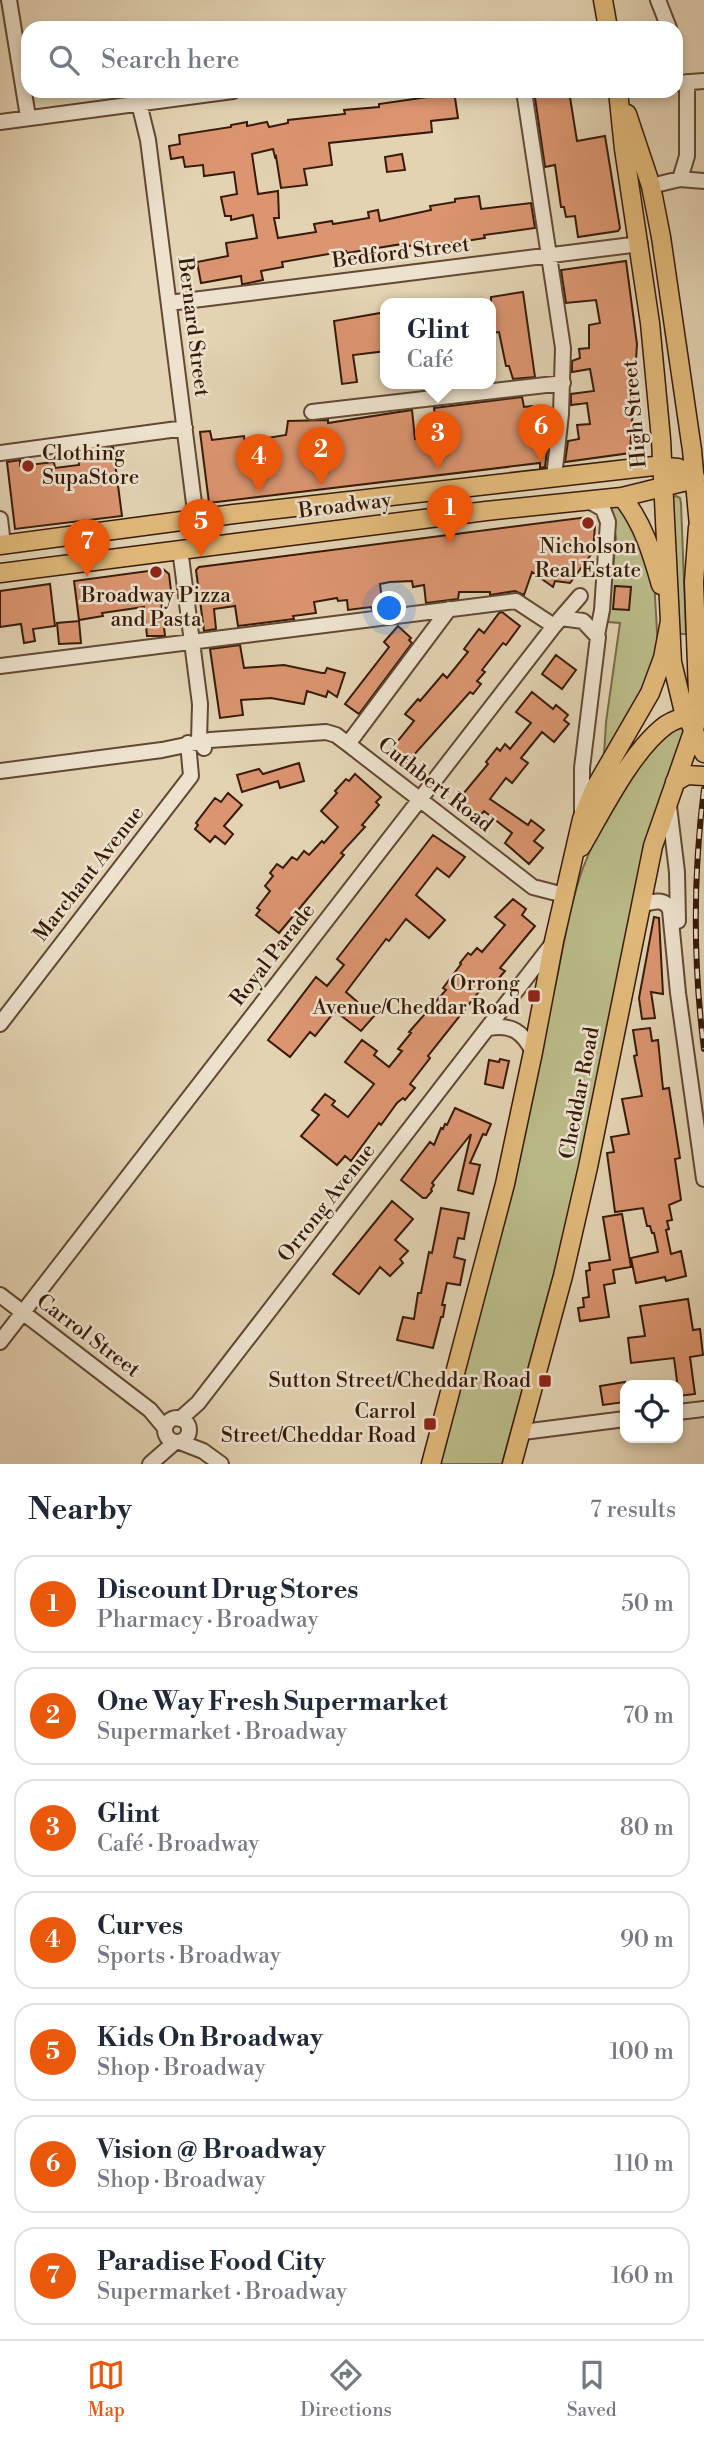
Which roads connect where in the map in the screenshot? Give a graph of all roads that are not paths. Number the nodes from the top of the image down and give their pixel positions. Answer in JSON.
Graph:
{"nodes":[{"id":1,"x":9,"y":0,"type":"edge"},
{"id":2,"x":603,"y":0,"type":"edge"},
{"id":3,"x":658,"y":0,"type":"edge"},
{"id":4,"x":607,"y":21,"type":"edge"},
{"id":5,"x":666,"y":21,"type":"edge"},
{"id":6,"x":21,"y":74,"type":"edge"},
{"id":7,"x":704,"y":81,"type":"edge"},
{"id":8,"x":683,"y":82,"type":"edge"},
{"id":9,"x":25,"y":98,"type":"edge"},
{"id":10,"x":176,"y":98,"type":"edge"},
{"id":11,"x":525,"y":98,"type":"edge"},
{"id":12,"x":620,"y":98,"type":"edge"},
{"id":13,"x":621,"y":98,"type":"edge"},
{"id":14,"x":682,"y":98,"type":"edge"},
{"id":15,"x":143,"y":102,"type":"junction"},
{"id":16,"x":28,"y":117,"type":"junction"},
{"id":17,"x":4,"y":120,"type":"edge"},
{"id":18,"x":680,"y":179,"type":"junction"},
{"id":19,"x":704,"y":181,"type":"edge"},
{"id":20,"x":651,"y":186,"type":"junction"},
{"id":21,"x":630,"y":188,"type":"junction"},
{"id":22,"x":639,"y":244,"type":"junction"},
{"id":23,"x":550,"y":255,"type":"junction"},
{"id":24,"x":169,"y":303,"type":"junction"},
{"id":25,"x":563,"y":383,"type":"junction"},
{"id":26,"x":312,"y":412,"type":"dead end"},
{"id":27,"x":184,"y":428,"type":"junction"},
{"id":28,"x":0,"y":453,"type":"edge"},
{"id":29,"x":662,"y":466,"type":"junction"},
{"id":30,"x":554,"y":477,"type":"junction"},
{"id":31,"x":698,"y":477,"type":"edge"},
{"id":32,"x":496,"y":485,"type":"junction"},
{"id":33,"x":663,"y":487,"type":"junction"},
{"id":34,"x":622,"y":497,"type":"junction"},
{"id":35,"x":587,"y":500,"type":"junction"},
{"id":36,"x":500,"y":510,"type":"junction"},
{"id":37,"x":0,"y":519,"type":"edge"},
{"id":38,"x":196,"y":519,"type":"junction"},
{"id":39,"x":177,"y":521,"type":"junction"},
{"id":40,"x":701,"y":524,"type":"edge"},
{"id":41,"x":2,"y":545,"type":"edge"},
{"id":42,"x":200,"y":547,"type":"junction"},
{"id":43,"x":180,"y":549,"type":"junction"},
{"id":44,"x":704,"y":560,"type":"edge"},
{"id":45,"x":0,"y":573,"type":"edge"},
{"id":46,"x":580,"y":596,"type":"dead end"},
{"id":47,"x":449,"y":609,"type":"junction"},
{"id":48,"x":418,"y":613,"type":"junction"},
{"id":49,"x":670,"y":618,"type":"junction"},
{"id":50,"x":557,"y":622,"type":"junction"},
{"id":51,"x":429,"y":635,"type":"junction"},
{"id":52,"x":597,"y":635,"type":"junction"},
{"id":53,"x":192,"y":641,"type":"junction"},
{"id":54,"x":0,"y":666,"type":"edge"},
{"id":55,"x":695,"y":719,"type":"edge"},
{"id":56,"x":348,"y":744,"type":"junction"},
{"id":57,"x":199,"y":745,"type":"junction"},
{"id":58,"x":704,"y":753,"type":"edge"},
{"id":59,"x":0,"y":771,"type":"edge"},
{"id":60,"x":704,"y":776,"type":"edge"},
{"id":61,"x":675,"y":782,"type":"junction"},
{"id":62,"x":419,"y":800,"type":"junction"},
{"id":63,"x":669,"y":802,"type":"junction"},
{"id":64,"x":582,"y":818,"type":"junction"},
{"id":65,"x":574,"y":859,"type":"junction"},
{"id":66,"x":564,"y":895,"type":"junction"},
{"id":67,"x":641,"y":905,"type":"junction"},
{"id":68,"x":554,"y":942,"type":"junction"},
{"id":69,"x":675,"y":951,"type":"junction"},
{"id":70,"x":0,"y":1024,"type":"edge"},
{"id":71,"x":489,"y":1028,"type":"junction"},
{"id":72,"x":533,"y":1052,"type":"junction"},
{"id":73,"x":704,"y":1179,"type":"edge"},
{"id":74,"x":0,"y":1295,"type":"edge"},
{"id":75,"x":23,"y":1313,"type":"junction"},
{"id":76,"x":0,"y":1342,"type":"edge"},
{"id":77,"x":704,"y":1409,"type":"edge"},
{"id":78,"x":683,"y":1411,"type":"edge"},
{"id":79,"x":620,"y":1420,"type":"edge"},
{"id":80,"x":177,"y":1430,"type":"junction"},
{"id":81,"x":523,"y":1432,"type":"junction"},
{"id":82,"x":153,"y":1460,"type":"edge"},
{"id":83,"x":221,"y":1464,"type":"edge"},
{"id":84,"x":431,"y":1464,"type":"edge"},
{"id":85,"x":512,"y":1464,"type":"edge"}],
"edges":[{"from":1,"to":6,"type":"street"},
{"from":2,"to":4,"type":"main road"},
{"from":3,"to":5,"type":"street"},
{"from":7,"to":8,"type":"street"},
{"from":9,"to":16,"type":"street"},
{"from":10,"to":15,"type":"street"},
{"from":11,"to":23,"type":"street"},
{"from":12,"to":21,"type":"main road","name":"High Street"},
{"from":13,"to":20,"type":"main road","name":"High Street"},
{"from":14,"to":18,"type":"street"},
{"from":15,"to":16,"type":"street"},
{"from":15,"to":24,"type":"street","name":"Bernard Street"},
{"from":16,"to":17,"type":"street"},
{"from":18,"to":19,"type":"street"},
{"from":18,"to":20,"type":"street"},
{"from":20,"to":21,"type":"main road"},
{"from":20,"to":31,"type":"main road","name":"High Street"},
{"from":21,"to":22,"type":"main road","name":"High Street"},
{"from":22,"to":23,"type":"street","name":"Bedford Street"},
{"from":22,"to":29,"type":"main road","name":"High Street"},
{"from":23,"to":24,"type":"street","name":"Bedford Street"},
{"from":23,"to":25,"type":"street"},
{"from":24,"to":27,"type":"street","name":"Bernard Street"},
{"from":25,"to":26,"type":"street"},
{"from":25,"to":30,"type":"street"},
{"from":27,"to":28,"type":"street"},
{"from":27,"to":38,"type":"street","name":"Bernard Street"},
{"from":29,"to":30,"type":"main road","name":"Broadway"},
{"from":29,"to":31,"type":"main road","name":"Broadway"},
{"from":29,"to":33,"type":"main road","name":"High Street"},
{"from":30,"to":32,"type":"main road","name":"Broadway"},
{"from":31,"to":33,"type":"main road","name":"Broadway"},
{"from":31,"to":40,"type":"main road","name":"High Street"},
{"from":32,"to":36,"type":"main road"},
{"from":32,"to":38,"type":"main road","name":"Broadway"},
{"from":33,"to":34,"type":"main road","name":"Broadway"},
{"from":33,"to":49,"type":"main road","name":"High Street"},
{"from":34,"to":35,"type":"main road","name":"Broadway"},
{"from":34,"to":49,"type":"main road"},
{"from":35,"to":36,"type":"main road","name":"Broadway"},
{"from":35,"to":52,"type":"street"},
{"from":36,"to":42,"type":"main road","name":"Broadway"},
{"from":37,"to":41,"type":"street"},
{"from":38,"to":39,"type":"main road","name":"Broadway"},
{"from":38,"to":42,"type":"main road"},
{"from":39,"to":41,"type":"main road","name":"Broadway"},
{"from":39,"to":43,"type":"main road"},
{"from":40,"to":44,"type":"main road","name":"High Street"},
{"from":40,"to":55,"type":"main road","name":"High Street"},
{"from":42,"to":43,"type":"main road","name":"Broadway"},
{"from":43,"to":45,"type":"main road","name":"Broadway"},
{"from":43,"to":53,"type":"street","name":"Marchant Avenue"},
{"from":46,"to":50,"type":"street","name":"Royal Parade"},
{"from":47,"to":48,"type":"street"},
{"from":47,"to":50,"type":"street"},
{"from":47,"to":51,"type":"street"},
{"from":48,"to":51,"type":"street"},
{"from":48,"to":53,"type":"street"},
{"from":49,"to":55,"type":"main road","name":"High Street"},
{"from":49,"to":64,"type":"main road"},
{"from":50,"to":52,"type":"street"},
{"from":50,"to":62,"type":"street","name":"Royal Parade"},
{"from":51,"to":56,"type":"street"},
{"from":52,"to":64,"type":"street"},
{"from":53,"to":54,"type":"street"},
{"from":53,"to":57,"type":"street","name":"Marchant Avenue"},
{"from":55,"to":58,"type":"main road","name":"High Street"},
{"from":55,"to":61,"type":"main road","name":"Cheddar Road"},
{"from":55,"to":65,"type":"main road"},
{"from":56,"to":57,"type":"street","name":"Cuthbert Road"},
{"from":56,"to":62,"type":"street","name":"Cuthbert Road"},
{"from":57,"to":59,"type":"street","name":"Cuthbert Road"},
{"from":57,"to":70,"type":"street","name":"Marchant Avenue"},
{"from":60,"to":61,"type":"main road"},
{"from":61,"to":63,"type":"main road","name":"Cheddar Road"},
{"from":62,"to":66,"type":"street","name":"Cuthbert Road"},
{"from":62,"to":75,"type":"street","name":"Royal Parade"},
{"from":63,"to":67,"type":"main road","name":"Cheddar Road"},
{"from":63,"to":69,"type":"street"},
{"from":64,"to":65,"type":"main road"},
{"from":65,"to":66,"type":"main road"},
{"from":66,"to":68,"type":"main road"},
{"from":67,"to":69,"type":"street"},
{"from":67,"to":81,"type":"main road","name":"Cheddar Road"},
{"from":68,"to":71,"type":"street","name":"Orrong Avenue"},
{"from":68,"to":72,"type":"main road"},
{"from":69,"to":73,"type":"street"},
{"from":71,"to":72,"type":"street"},
{"from":71,"to":80,"type":"street","name":"Orrong Avenue"},
{"from":72,"to":84,"type":"main road"},
{"from":74,"to":75,"type":"street","name":"Carrol Street"},
{"from":75,"to":76,"type":"street","name":"Royal Parade"},
{"from":75,"to":80,"type":"street","name":"Carrol Street"},
{"from":77,"to":78,"type":"street"},
{"from":79,"to":81,"type":"street"},
{"from":80,"to":82,"type":"street","name":"Orrong Avenue"},
{"from":80,"to":83,"type":"street","name":"Carrol Street"},
{"from":81,"to":85,"type":"main road","name":"Cheddar Road"}]}
